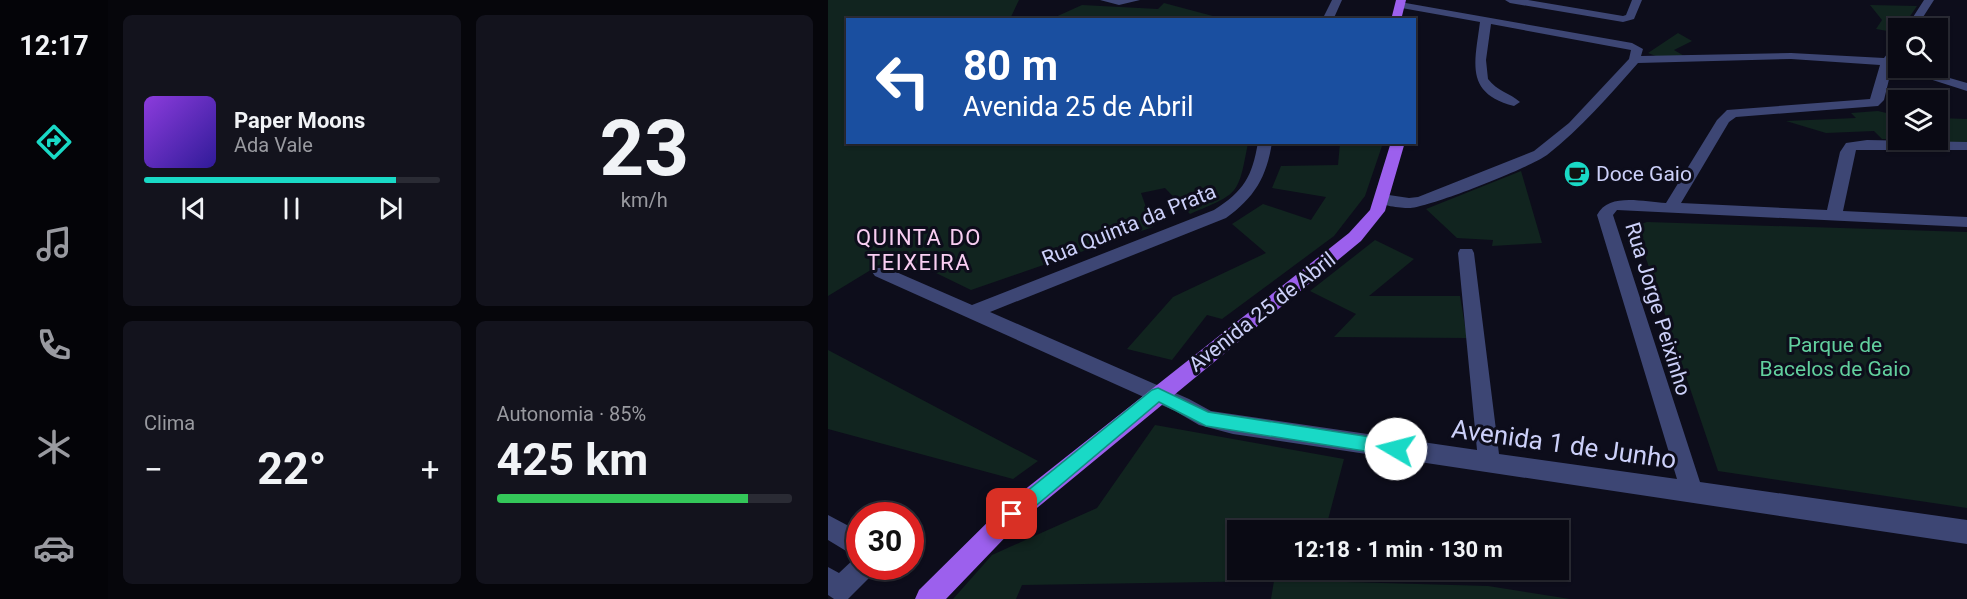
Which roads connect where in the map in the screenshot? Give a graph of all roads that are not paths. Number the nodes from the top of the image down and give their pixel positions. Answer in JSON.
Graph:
{"nodes":[{"id":1,"x":1105,"y":0,"type":"edge"},
{"id":2,"x":1135,"y":0,"type":"edge"},
{"id":3,"x":1337,"y":0,"type":"edge"},
{"id":4,"x":1510,"y":0,"type":"edge"},
{"id":5,"x":1637,"y":0,"type":"edge"},
{"id":6,"x":1929,"y":0,"type":"edge"},
{"id":7,"x":1400,"y":3,"type":"edge"},
{"id":8,"x":1328,"y":18,"type":"edge"},
{"id":9,"x":1396,"y":18,"type":"edge"},
{"id":10,"x":1917,"y":18,"type":"edge"},
{"id":11,"x":1486,"y":20,"type":"junction"},
{"id":12,"x":1635,"y":60,"type":"junction"},
{"id":13,"x":1888,"y":64,"type":"edge"},
{"id":14,"x":1888,"y":76,"type":"edge"},
{"id":15,"x":1937,"y":78,"type":"edge"},
{"id":16,"x":1967,"y":87,"type":"edge"},
{"id":17,"x":1514,"y":102,"type":"dead end"},
{"id":18,"x":1265,"y":144,"type":"edge"},
{"id":19,"x":1397,"y":144,"type":"edge"},
{"id":20,"x":1967,"y":146,"type":"edge"},
{"id":21,"x":1382,"y":199,"type":"junction"},
{"id":22,"x":1671,"y":207,"type":"junction"},
{"id":23,"x":1834,"y":215,"type":"junction"},
{"id":24,"x":1967,"y":222,"type":"edge"},
{"id":25,"x":1466,"y":253,"type":"dead end"},
{"id":26,"x":881,"y":272,"type":"dead end"},
{"id":27,"x":972,"y":312,"type":"junction"},
{"id":28,"x":1158,"y":394,"type":"junction"},
{"id":29,"x":1490,"y":462,"type":"junction"},
{"id":30,"x":1692,"y":492,"type":"junction"},
{"id":31,"x":828,"y":527,"type":"edge"},
{"id":32,"x":1967,"y":532,"type":"edge"},
{"id":33,"x":846,"y":538,"type":"edge"},
{"id":34,"x":828,"y":580,"type":"edge"},
{"id":35,"x":850,"y":580,"type":"edge"},
{"id":36,"x":928,"y":599,"type":"edge"}],
"edges":[{"from":1,"to":2,"type":"street"},
{"from":3,"to":8,"type":"street"},
{"from":4,"to":5,"type":"street"},
{"from":6,"to":10,"type":"street"},
{"from":7,"to":9,"type":"main road"},
{"from":7,"to":11,"type":"street"},
{"from":11,"to":12,"type":"street"},
{"from":11,"to":17,"type":"street"},
{"from":12,"to":13,"type":"street"},
{"from":12,"to":21,"type":"street"},
{"from":14,"to":22,"type":"street"},
{"from":15,"to":16,"type":"street"},
{"from":18,"to":27,"type":"street","name":"Rua Quinta da Prata"},
{"from":19,"to":21,"type":"main road","name":"Avenida 25 de Abril"},
{"from":20,"to":23,"type":"street"},
{"from":21,"to":28,"type":"main road","name":"Avenida 25 de Abril"},
{"from":22,"to":23,"type":"street","name":"Rua Jorge Peixinho"},
{"from":22,"to":30,"type":"street","name":"Rua Jorge Peixinho"},
{"from":23,"to":24,"type":"street","name":"Rua Jorge Peixinho"},
{"from":25,"to":29,"type":"street"},
{"from":26,"to":27,"type":"street","name":"Avenida 1 de Junho"},
{"from":27,"to":28,"type":"street","name":"Avenida 1 de Junho"},
{"from":28,"to":29,"type":"street","name":"Avenida 1 de Junho"},
{"from":28,"to":36,"type":"main road","name":"Avenida 25 de Abril"},
{"from":29,"to":30,"type":"street","name":"Avenida 1 de Junho"},
{"from":30,"to":32,"type":"street","name":"Avenida 1 de Junho"},
{"from":31,"to":33,"type":"street"},
{"from":34,"to":35,"type":"street"}]}
